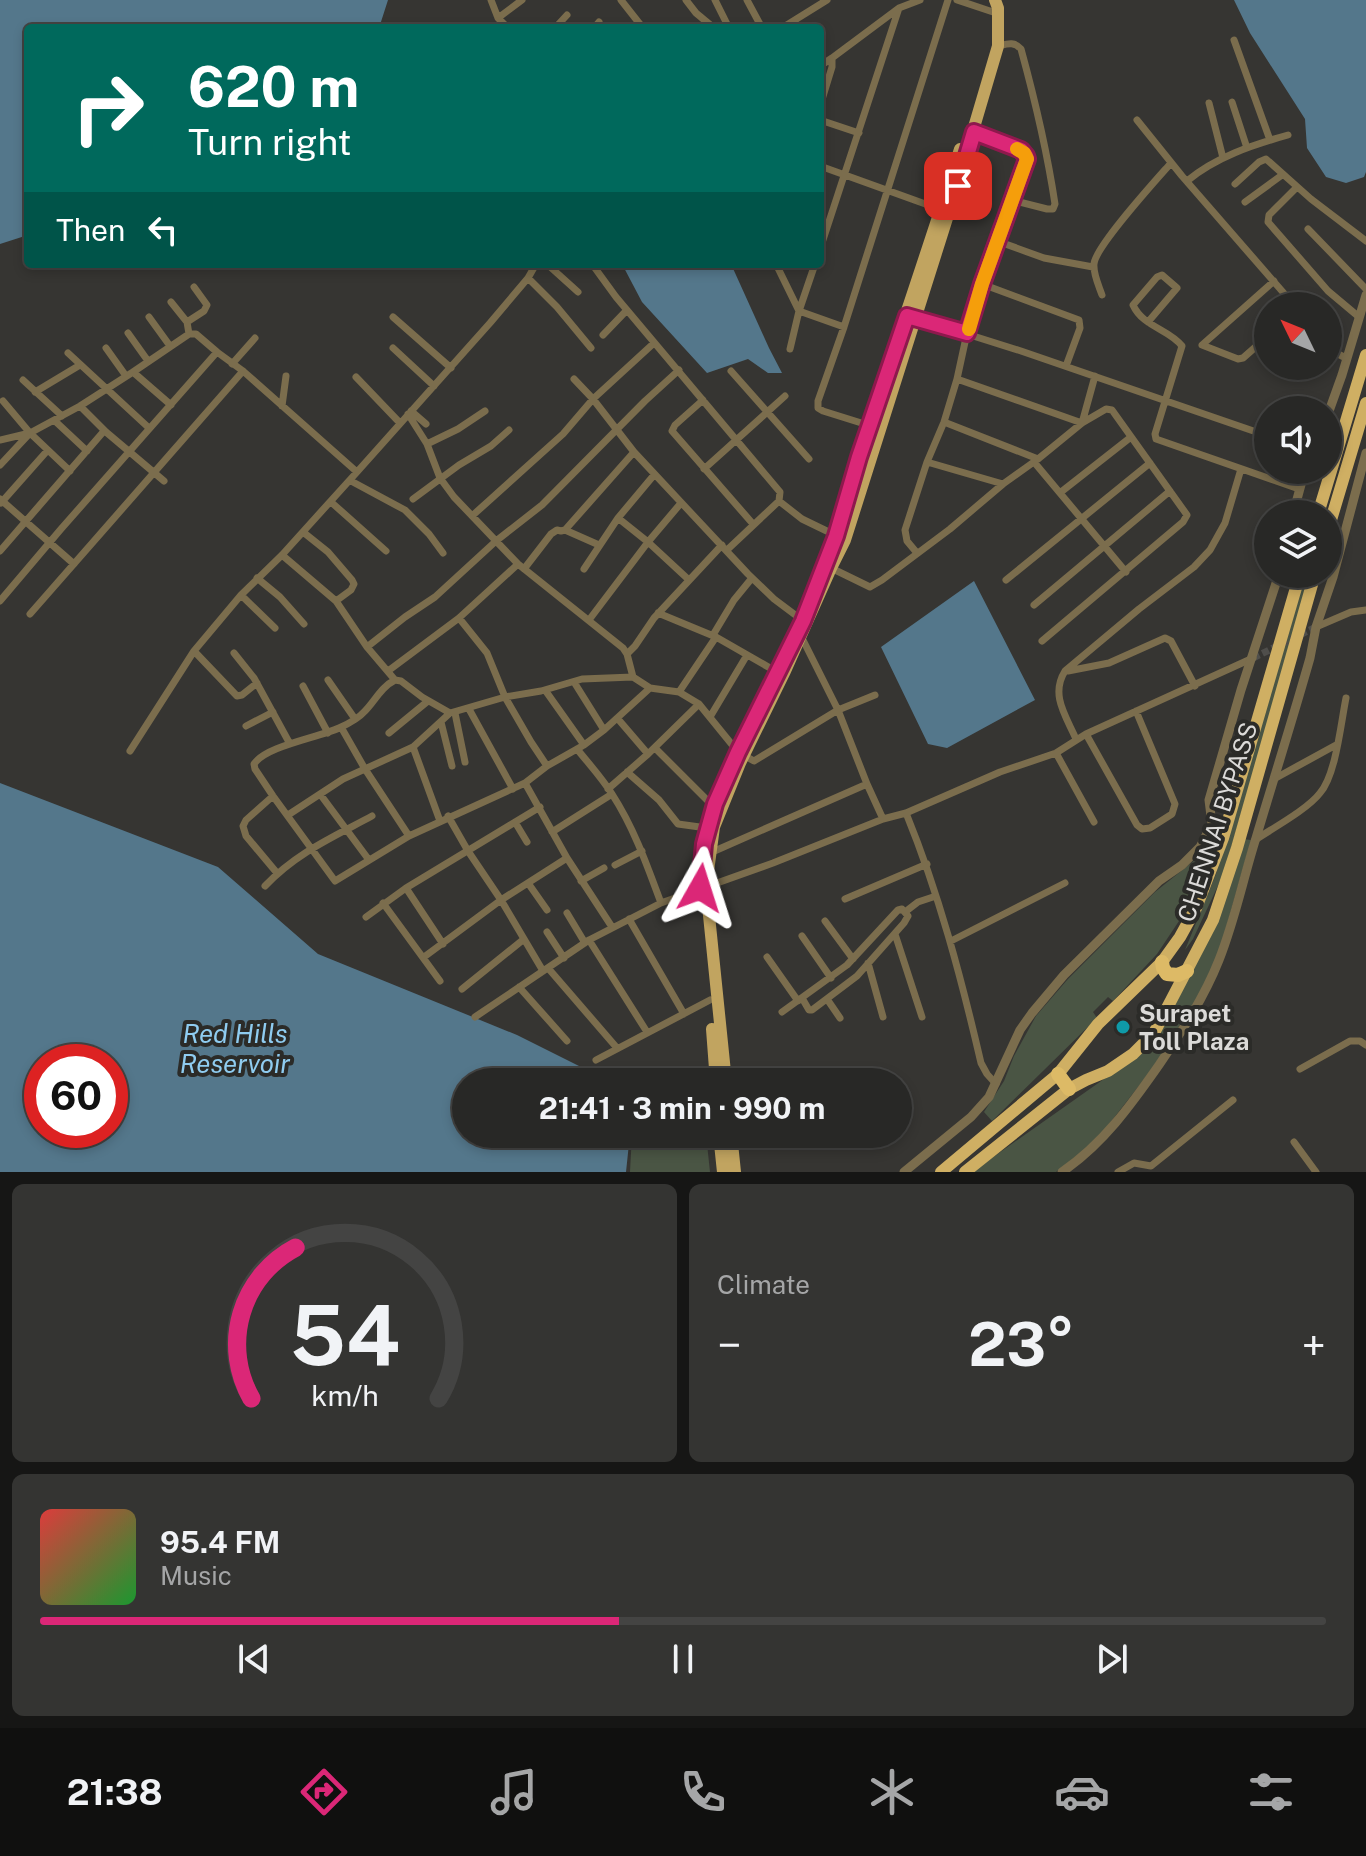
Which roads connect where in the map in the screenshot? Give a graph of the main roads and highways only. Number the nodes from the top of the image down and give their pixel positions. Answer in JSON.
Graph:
{"nodes":[{"id":1,"x":994,"y":5,"type":"edge"},
{"id":2,"x":945,"y":211,"type":"junction"},
{"id":3,"x":912,"y":317,"type":"junction"},
{"id":4,"x":1366,"y":355,"type":"edge"},
{"id":5,"x":1366,"y":403,"type":"edge"},
{"id":6,"x":1322,"y":500,"type":"edge"},
{"id":7,"x":1337,"y":500,"type":"edge"},
{"id":8,"x":1296,"y":588,"type":"edge"},
{"id":9,"x":1311,"y":588,"type":"edge"},
{"id":10,"x":805,"y":622,"type":"junction"},
{"id":11,"x":741,"y":754,"type":"junction"},
{"id":12,"x":717,"y":807,"type":"junction"},
{"id":13,"x":703,"y":887,"type":"junction"},
{"id":14,"x":708,"y":953,"type":"junction"},
{"id":15,"x":1162,"y":962,"type":"junction"},
{"id":16,"x":1187,"y":971,"type":"junction"},
{"id":17,"x":715,"y":1068,"type":"edge"},
{"id":18,"x":724,"y":1068,"type":"edge"},
{"id":19,"x":1058,"y":1074,"type":"junction"},
{"id":20,"x":1069,"y":1089,"type":"junction"},
{"id":21,"x":720,"y":1148,"type":"edge"},
{"id":22,"x":732,"y":1148,"type":"edge"},
{"id":23,"x":723,"y":1172,"type":"edge"},
{"id":24,"x":735,"y":1172,"type":"edge"},
{"id":25,"x":941,"y":1172,"type":"edge"},
{"id":26,"x":965,"y":1172,"type":"edge"}],
"edges":[{"from":1,"to":2,"type":"main road"},
{"from":1,"to":2,"type":"main road"},
{"from":2,"to":3,"type":"main road"},
{"from":3,"to":10,"type":"main road"},
{"from":3,"to":10,"type":"main road"},
{"from":4,"to":6,"type":"highway"},
{"from":5,"to":7,"type":"highway"},
{"from":8,"to":15,"type":"highway","name":"CHENNAI BYPASS"},
{"from":9,"to":16,"type":"highway","name":"CHENNAI BYPASS"},
{"from":10,"to":11,"type":"main road"},
{"from":10,"to":11,"type":"main road"},
{"from":11,"to":12,"type":"main road"},
{"from":12,"to":13,"type":"main road"},
{"from":12,"to":13,"type":"main road"},
{"from":13,"to":14,"type":"main road"},
{"from":14,"to":17,"type":"main road"},
{"from":14,"to":18,"type":"main road"},
{"from":15,"to":16,"type":"highway"},
{"from":15,"to":19,"type":"highway","name":"CHENNAI BYPASS"},
{"from":16,"to":20,"type":"highway","name":"CHENNAI BYPASS"},
{"from":19,"to":20,"type":"highway"},
{"from":19,"to":25,"type":"highway","name":"CHENNAI BYPASS"},
{"from":20,"to":26,"type":"highway","name":"CHENNAI BYPASS"},
{"from":21,"to":23,"type":"main road"},
{"from":22,"to":24,"type":"main road"}]}
